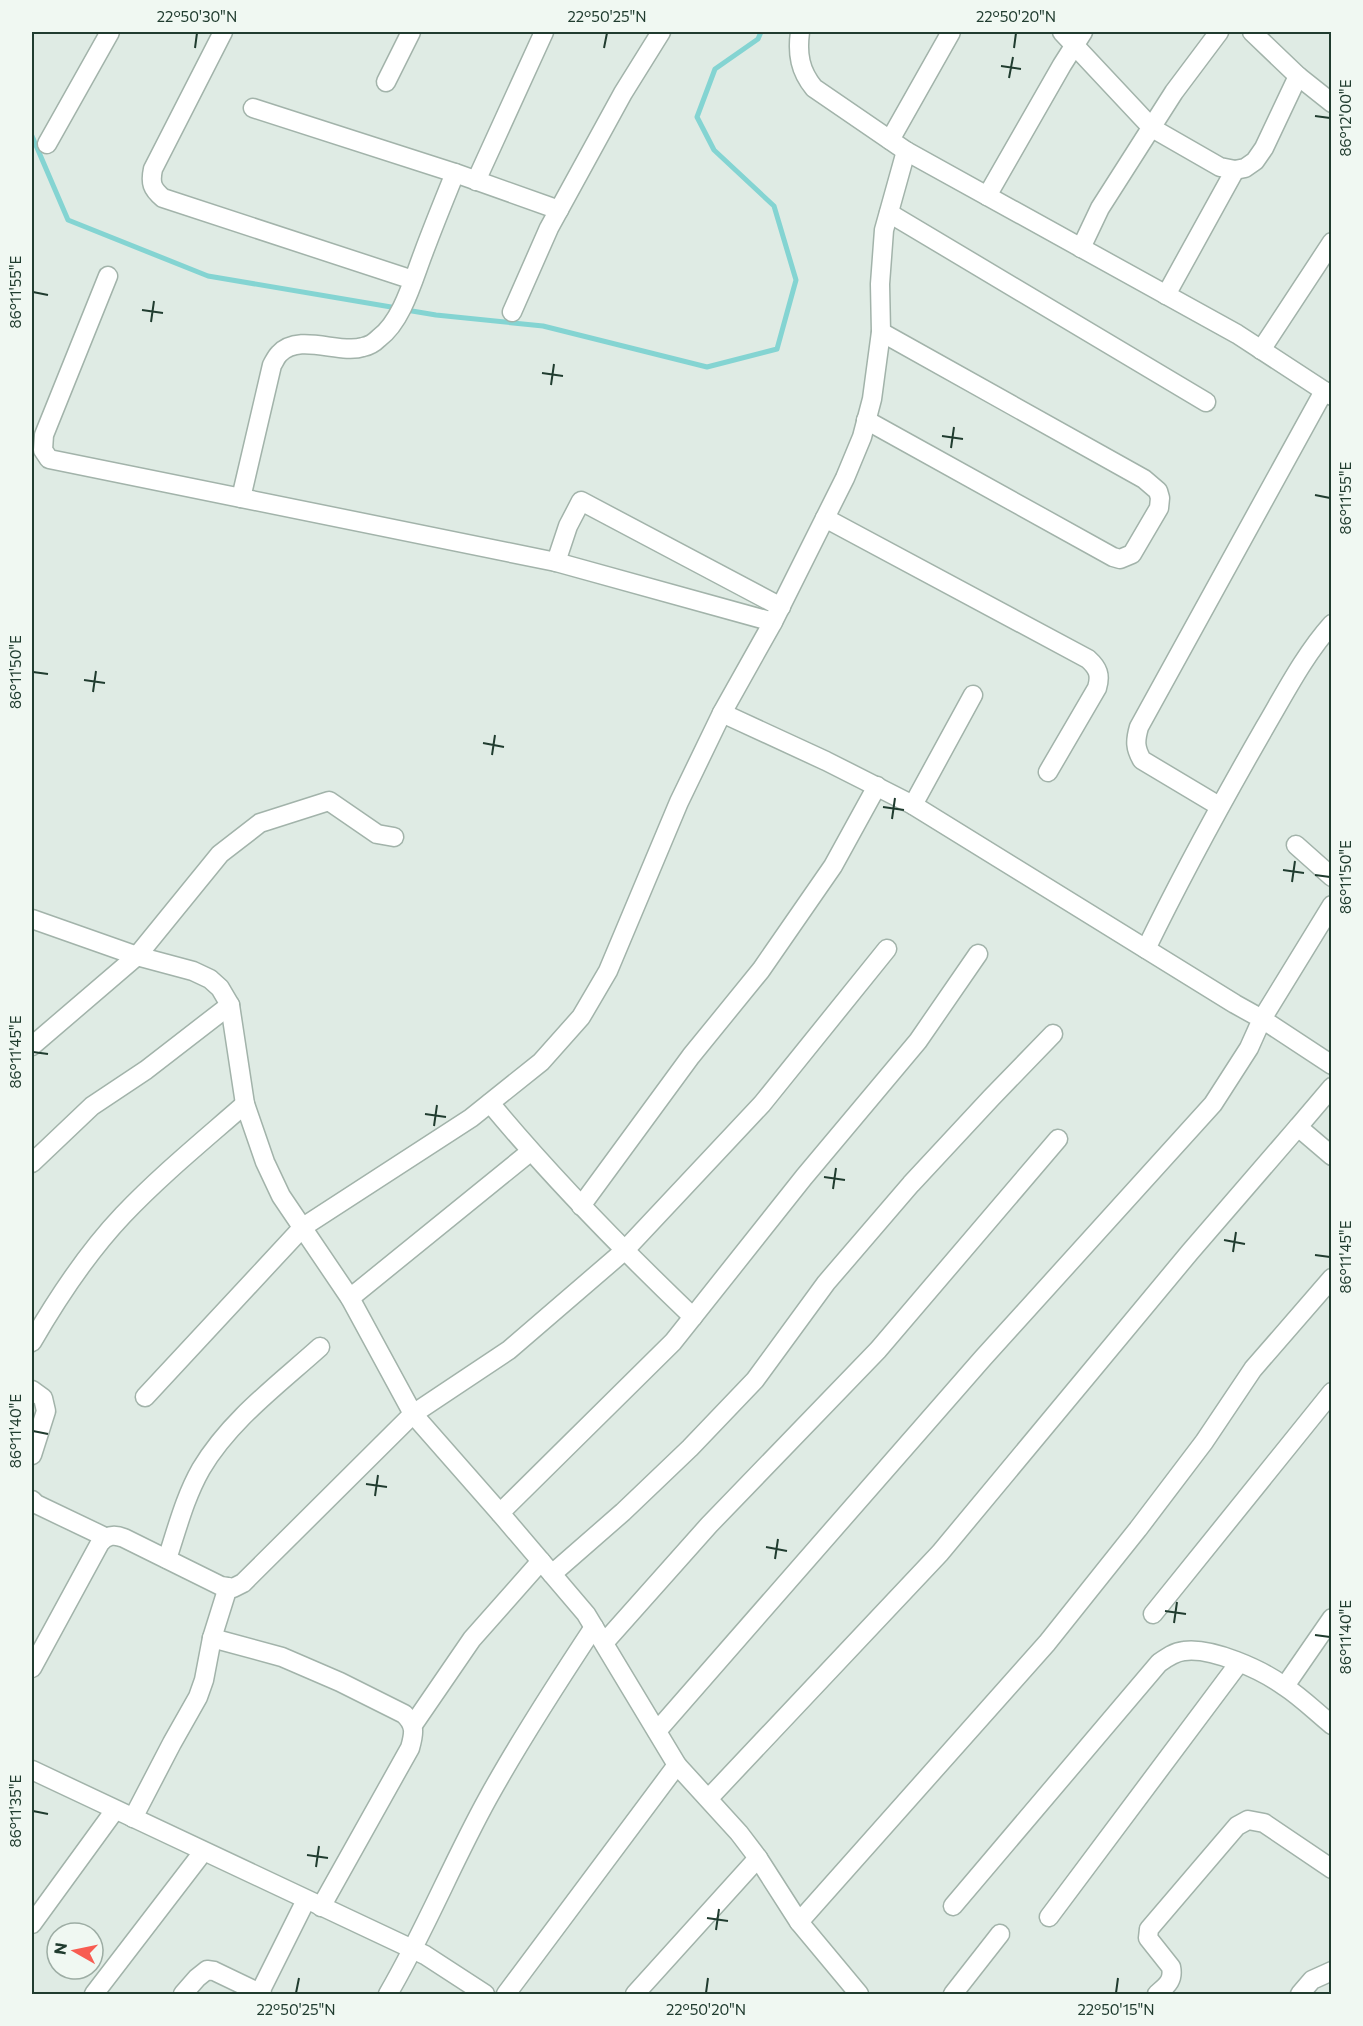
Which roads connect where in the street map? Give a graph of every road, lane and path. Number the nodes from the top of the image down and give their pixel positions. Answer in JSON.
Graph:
{"nodes":[{"id":1,"x":110,"y":32,"type":"edge"},
{"id":2,"x":223,"y":32,"type":"edge"},
{"id":3,"x":411,"y":32,"type":"edge"},
{"id":4,"x":544,"y":32,"type":"edge"},
{"id":5,"x":661,"y":32,"type":"edge"},
{"id":6,"x":800,"y":32,"type":"edge"},
{"id":7,"x":951,"y":32,"type":"edge"},
{"id":8,"x":1062,"y":32,"type":"edge"},
{"id":9,"x":1220,"y":32,"type":"edge"},
{"id":10,"x":1251,"y":32,"type":"edge"},
{"id":11,"x":1078,"y":39,"type":"edge"},
{"id":12,"x":1298,"y":76,"type":"junction"},
{"id":13,"x":386,"y":82,"type":"dead end"},
{"id":14,"x":1332,"y":102,"type":"edge"},
{"id":15,"x":253,"y":108,"type":"dead end"},
{"id":16,"x":1152,"y":128,"type":"junction"},
{"id":17,"x":890,"y":140,"type":"junction"},
{"id":18,"x":47,"y":144,"type":"dead end"},
{"id":19,"x":906,"y":151,"type":"junction"},
{"id":20,"x":1235,"y":170,"type":"junction"},
{"id":21,"x":454,"y":173,"type":"junction"},
{"id":22,"x":476,"y":180,"type":"junction"},
{"id":23,"x":987,"y":196,"type":"junction"},
{"id":24,"x":559,"y":210,"type":"junction"},
{"id":25,"x":889,"y":213,"type":"junction"},
{"id":26,"x":1332,"y":242,"type":"edge"},
{"id":27,"x":1081,"y":248,"type":"junction"},
{"id":28,"x":108,"y":276,"type":"dead end"},
{"id":29,"x":413,"y":280,"type":"junction"},
{"id":30,"x":1166,"y":295,"type":"junction"},
{"id":31,"x":512,"y":312,"type":"dead end"},
{"id":32,"x":881,"y":332,"type":"junction"},
{"id":33,"x":1260,"y":350,"type":"junction"},
{"id":34,"x":1328,"y":393,"type":"edge"},
{"id":35,"x":1206,"y":402,"type":"dead end"},
{"id":36,"x":866,"y":420,"type":"junction"},
{"id":37,"x":241,"y":498,"type":"junction"},
{"id":38,"x":825,"y":518,"type":"junction"},
{"id":39,"x":556,"y":562,"type":"junction"},
{"id":40,"x":777,"y":615,"type":"junction"},
{"id":41,"x":1328,"y":634,"type":"edge"},
{"id":42,"x":973,"y":695,"type":"dead end"},
{"id":43,"x":722,"y":713,"type":"junction"},
{"id":44,"x":1048,"y":772,"type":"dead end"},
{"id":45,"x":877,"y":786,"type":"junction"},
{"id":46,"x":913,"y":805,"type":"junction"},
{"id":47,"x":1219,"y":806,"type":"junction"},
{"id":48,"x":394,"y":837,"type":"dead end"},
{"id":49,"x":1296,"y":845,"type":"dead end"},
{"id":50,"x":1332,"y":877,"type":"edge"},
{"id":51,"x":1332,"y":905,"type":"edge"},
{"id":52,"x":32,"y":920,"type":"edge"},
{"id":53,"x":887,"y":949,"type":"dead end"},
{"id":54,"x":1146,"y":949,"type":"junction"},
{"id":55,"x":978,"y":954,"type":"dead end"},
{"id":56,"x":137,"y":956,"type":"junction"},
{"id":57,"x":230,"y":1005,"type":"junction"},
{"id":58,"x":1262,"y":1019,"type":"junction"},
{"id":59,"x":1053,"y":1034,"type":"dead end"},
{"id":60,"x":32,"y":1046,"type":"edge"},
{"id":61,"x":1332,"y":1065,"type":"edge"},
{"id":62,"x":1332,"y":1087,"type":"edge"},
{"id":63,"x":490,"y":1103,"type":"junction"},
{"id":64,"x":245,"y":1104,"type":"junction"},
{"id":65,"x":1298,"y":1127,"type":"junction"},
{"id":66,"x":1058,"y":1139,"type":"dead end"},
{"id":67,"x":530,"y":1152,"type":"junction"},
{"id":68,"x":1332,"y":1156,"type":"edge"},
{"id":69,"x":32,"y":1163,"type":"edge"},
{"id":70,"x":581,"y":1206,"type":"junction"},
{"id":71,"x":303,"y":1227,"type":"junction"},
{"id":72,"x":624,"y":1251,"type":"junction"},
{"id":73,"x":1332,"y":1278,"type":"edge"},
{"id":74,"x":350,"y":1298,"type":"junction"},
{"id":75,"x":693,"y":1317,"type":"junction"},
{"id":76,"x":32,"y":1342,"type":"edge"},
{"id":77,"x":320,"y":1347,"type":"dead end"},
{"id":78,"x":32,"y":1390,"type":"edge"},
{"id":79,"x":1332,"y":1392,"type":"edge"},
{"id":80,"x":146,"y":1397,"type":"dead end"},
{"id":81,"x":413,"y":1414,"type":"junction"},
{"id":82,"x":32,"y":1455,"type":"edge"},
{"id":83,"x":32,"y":1500,"type":"edge"},
{"id":84,"x":501,"y":1513,"type":"junction"},
{"id":85,"x":105,"y":1537,"type":"junction"},
{"id":86,"x":167,"y":1559,"type":"junction"},
{"id":87,"x":546,"y":1567,"type":"junction"},
{"id":88,"x":228,"y":1587,"type":"junction"},
{"id":89,"x":1153,"y":1614,"type":"dead end"},
{"id":90,"x":1332,"y":1618,"type":"edge"},
{"id":91,"x":594,"y":1627,"type":"junction"},
{"id":92,"x":212,"y":1638,"type":"junction"},
{"id":93,"x":604,"y":1643,"type":"junction"},
{"id":94,"x":1239,"y":1663,"type":"junction"},
{"id":95,"x":32,"y":1668,"type":"edge"},
{"id":96,"x":1285,"y":1686,"type":"junction"},
{"id":97,"x":413,"y":1725,"type":"junction"},
{"id":98,"x":1332,"y":1725,"type":"edge"},
{"id":99,"x":657,"y":1731,"type":"junction"},
{"id":100,"x":677,"y":1765,"type":"junction"},
{"id":101,"x":32,"y":1770,"type":"edge"},
{"id":102,"x":709,"y":1798,"type":"junction"},
{"id":103,"x":115,"y":1810,"type":"junction"},
{"id":104,"x":133,"y":1818,"type":"junction"},
{"id":105,"x":203,"y":1852,"type":"junction"},
{"id":106,"x":758,"y":1858,"type":"junction"},
{"id":107,"x":1332,"y":1869,"type":"edge"},
{"id":108,"x":314,"y":1903,"type":"junction"},
{"id":109,"x":953,"y":1906,"type":"dead end"},
{"id":110,"x":1049,"y":1917,"type":"dead end"},
{"id":111,"x":799,"y":1922,"type":"junction"},
{"id":112,"x":32,"y":1924,"type":"edge"},
{"id":113,"x":1000,"y":1934,"type":"dead end"},
{"id":114,"x":414,"y":1949,"type":"junction"},
{"id":115,"x":1332,"y":1971,"type":"edge"},
{"id":116,"x":260,"y":1994,"type":"edge"},
{"id":117,"x":94,"y":1995,"type":"edge"},
{"id":118,"x":183,"y":1995,"type":"edge"},
{"id":119,"x":388,"y":1995,"type":"edge"},
{"id":120,"x":485,"y":1995,"type":"edge"},
{"id":121,"x":506,"y":1995,"type":"edge"},
{"id":122,"x":634,"y":1995,"type":"edge"},
{"id":123,"x":859,"y":1995,"type":"edge"},
{"id":124,"x":953,"y":1995,"type":"edge"},
{"id":125,"x":1157,"y":1995,"type":"edge"},
{"id":126,"x":1300,"y":1995,"type":"edge"}],
"edges":[{"from":1,"to":18,"type":"street"},
{"from":2,"to":29,"type":"street"},
{"from":3,"to":13,"type":"street"},
{"from":4,"to":22,"type":"street"},
{"from":5,"to":24,"type":"street"},
{"from":6,"to":17,"type":"street"},
{"from":7,"to":17,"type":"street"},
{"from":8,"to":11,"type":"street"},
{"from":9,"to":16,"type":"street"},
{"from":10,"to":12,"type":"street"},
{"from":11,"to":16,"type":"street"},
{"from":11,"to":23,"type":"street"},
{"from":12,"to":14,"type":"street"},
{"from":12,"to":20,"type":"street"},
{"from":15,"to":21,"type":"street"},
{"from":16,"to":20,"type":"street"},
{"from":16,"to":27,"type":"street"},
{"from":17,"to":19,"type":"street"},
{"from":19,"to":23,"type":"street"},
{"from":19,"to":25,"type":"street"},
{"from":20,"to":30,"type":"street"},
{"from":21,"to":22,"type":"street"},
{"from":21,"to":29,"type":"street"},
{"from":22,"to":24,"type":"street"},
{"from":23,"to":27,"type":"street"},
{"from":24,"to":31,"type":"street"},
{"from":25,"to":32,"type":"street"},
{"from":25,"to":35,"type":"street"},
{"from":26,"to":33,"type":"street"},
{"from":27,"to":30,"type":"street"},
{"from":28,"to":37,"type":"street"},
{"from":29,"to":37,"type":"street"},
{"from":30,"to":33,"type":"street"},
{"from":32,"to":36,"type":"street"},
{"from":32,"to":36,"type":"street"},
{"from":33,"to":34,"type":"street"},
{"from":34,"to":47,"type":"street"},
{"from":36,"to":38,"type":"street"},
{"from":37,"to":39,"type":"street"},
{"from":38,"to":40,"type":"street"},
{"from":38,"to":44,"type":"street"},
{"from":39,"to":40,"type":"street"},
{"from":39,"to":40,"type":"street"},
{"from":40,"to":43,"type":"street"},
{"from":41,"to":47,"type":"street"},
{"from":42,"to":46,"type":"street"},
{"from":43,"to":45,"type":"street"},
{"from":43,"to":63,"type":"street"},
{"from":45,"to":46,"type":"street"},
{"from":45,"to":70,"type":"street"},
{"from":46,"to":54,"type":"street"},
{"from":47,"to":54,"type":"street"},
{"from":48,"to":56,"type":"street"},
{"from":49,"to":50,"type":"street"},
{"from":51,"to":58,"type":"street"},
{"from":52,"to":56,"type":"street"},
{"from":53,"to":72,"type":"street"},
{"from":54,"to":58,"type":"street"},
{"from":55,"to":75,"type":"street"},
{"from":56,"to":57,"type":"street"},
{"from":56,"to":60,"type":"street"},
{"from":57,"to":64,"type":"street"},
{"from":57,"to":69,"type":"street"},
{"from":58,"to":61,"type":"street"},
{"from":58,"to":99,"type":"street"},
{"from":59,"to":87,"type":"street"},
{"from":62,"to":65,"type":"street"},
{"from":63,"to":67,"type":"street"},
{"from":63,"to":71,"type":"street"},
{"from":64,"to":71,"type":"street"},
{"from":64,"to":76,"type":"street"},
{"from":65,"to":68,"type":"street"},
{"from":65,"to":102,"type":"street"},
{"from":66,"to":93,"type":"street"},
{"from":67,"to":70,"type":"street"},
{"from":67,"to":74,"type":"street"},
{"from":70,"to":72,"type":"street"},
{"from":71,"to":74,"type":"street"},
{"from":71,"to":80,"type":"street"},
{"from":72,"to":75,"type":"street"},
{"from":72,"to":81,"type":"street"},
{"from":73,"to":111,"type":"street"},
{"from":74,"to":81,"type":"street"},
{"from":75,"to":84,"type":"street"},
{"from":77,"to":86,"type":"street"},
{"from":78,"to":82,"type":"street"},
{"from":79,"to":89,"type":"street"},
{"from":81,"to":84,"type":"street"},
{"from":81,"to":88,"type":"street"},
{"from":83,"to":85,"type":"street"},
{"from":84,"to":87,"type":"street"},
{"from":85,"to":86,"type":"street"},
{"from":85,"to":95,"type":"street"},
{"from":86,"to":88,"type":"street"},
{"from":87,"to":91,"type":"street"},
{"from":87,"to":97,"type":"street"},
{"from":88,"to":92,"type":"street"},
{"from":90,"to":96,"type":"street"},
{"from":91,"to":93,"type":"street"},
{"from":91,"to":114,"type":"street"},
{"from":92,"to":97,"type":"street"},
{"from":92,"to":104,"type":"street"},
{"from":93,"to":99,"type":"street"},
{"from":94,"to":96,"type":"street"},
{"from":94,"to":109,"type":"street"},
{"from":94,"to":110,"type":"street"},
{"from":96,"to":98,"type":"street"},
{"from":97,"to":108,"type":"street"},
{"from":99,"to":100,"type":"street"},
{"from":100,"to":102,"type":"street"},
{"from":100,"to":121,"type":"street"},
{"from":101,"to":103,"type":"street"},
{"from":102,"to":106,"type":"street"},
{"from":103,"to":104,"type":"street"},
{"from":103,"to":112,"type":"street"},
{"from":104,"to":105,"type":"street"},
{"from":105,"to":108,"type":"street"},
{"from":105,"to":117,"type":"street"},
{"from":106,"to":111,"type":"street"},
{"from":106,"to":122,"type":"street"},
{"from":107,"to":125,"type":"street"},
{"from":108,"to":114,"type":"street"},
{"from":108,"to":116,"type":"street"},
{"from":111,"to":123,"type":"street"},
{"from":113,"to":124,"type":"street"},
{"from":114,"to":119,"type":"street"},
{"from":114,"to":120,"type":"street"},
{"from":115,"to":126,"type":"street"},
{"from":116,"to":118,"type":"street"}]}
